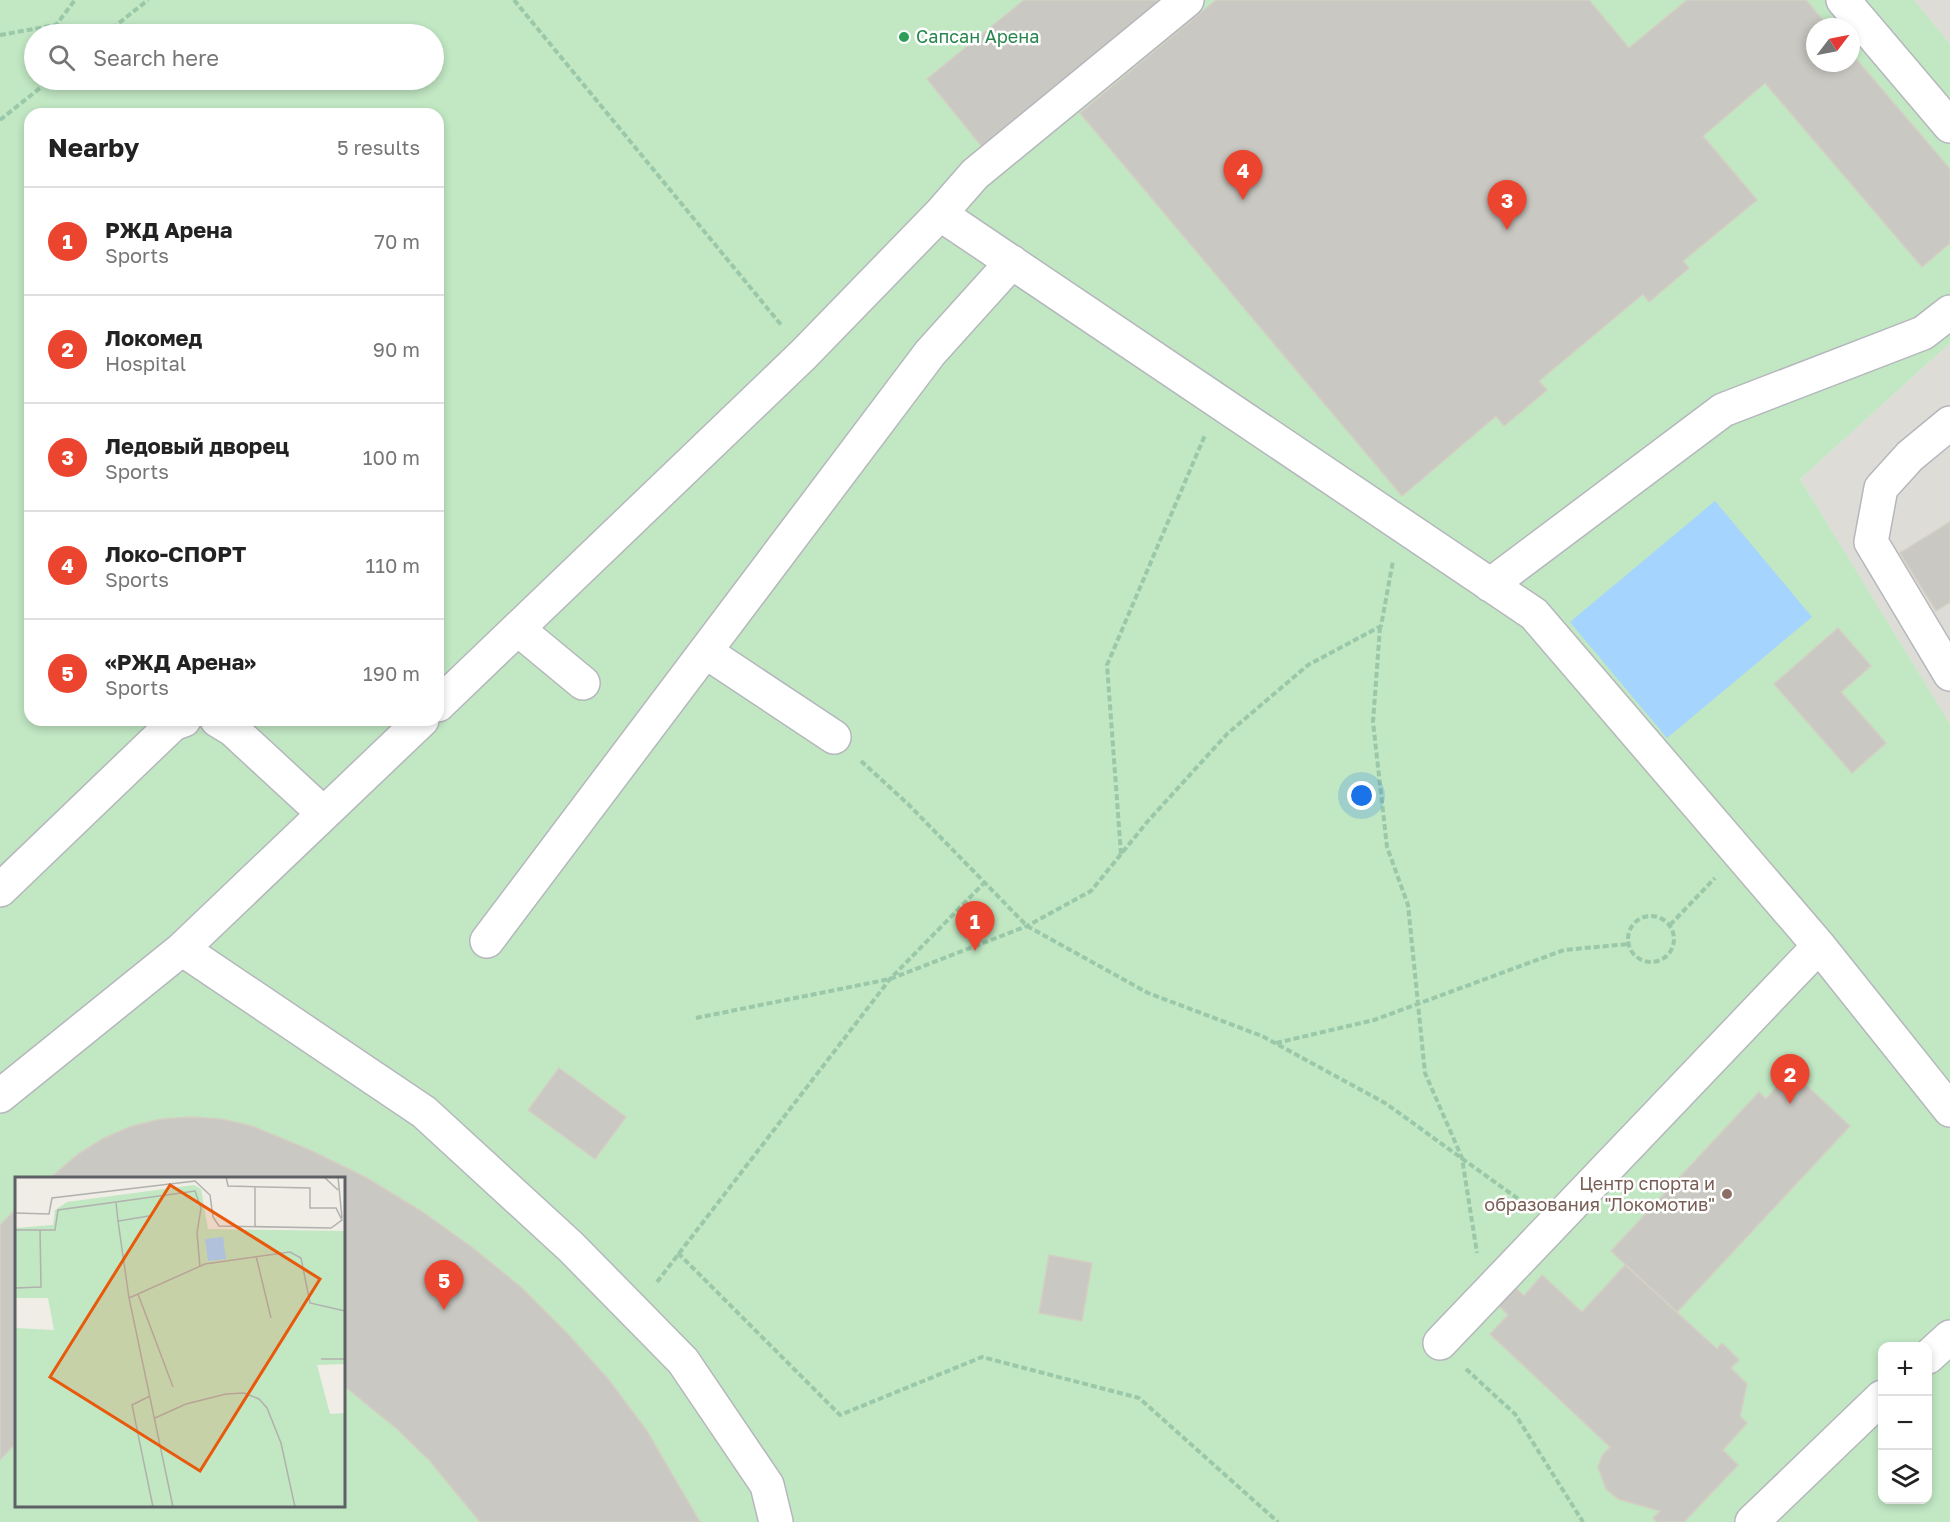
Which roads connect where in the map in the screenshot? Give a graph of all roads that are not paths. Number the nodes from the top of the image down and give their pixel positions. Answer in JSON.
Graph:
{"nodes":[{"id":1,"x":1187,"y":0,"type":"edge"},
{"id":2,"x":1843,"y":0,"type":"edge"},
{"id":3,"x":1950,"y":126,"type":"edge"},
{"id":4,"x":940,"y":214,"type":"junction"},
{"id":5,"x":1012,"y":262,"type":"junction"},
{"id":6,"x":1950,"y":312,"type":"edge"},
{"id":7,"x":1950,"y":423,"type":"edge"},
{"id":8,"x":1490,"y":585,"type":"junction"},
{"id":9,"x":519,"y":630,"type":"junction"},
{"id":10,"x":706,"y":652,"type":"junction"},
{"id":11,"x":1950,"y":674,"type":"edge"},
{"id":12,"x":583,"y":683,"type":"dead end"},
{"id":13,"x":444,"y":699,"type":"edge"},
{"id":14,"x":171,"y":726,"type":"edge"},
{"id":15,"x":227,"y":726,"type":"edge"},
{"id":16,"x":416,"y":726,"type":"edge"},
{"id":17,"x":834,"y":737,"type":"road end"},
{"id":18,"x":323,"y":813,"type":"junction"},
{"id":19,"x":0,"y":890,"type":"edge"},
{"id":20,"x":488,"y":941,"type":"dead end"},
{"id":21,"x":1819,"y":946,"type":"junction"},
{"id":22,"x":182,"y":949,"type":"junction"},
{"id":23,"x":0,"y":1096,"type":"edge"},
{"id":24,"x":1950,"y":1110,"type":"edge"},
{"id":25,"x":1950,"y":1337,"type":"edge"},
{"id":26,"x":1440,"y":1343,"type":"road end"},
{"id":27,"x":1932,"y":1353,"type":"edge"},
{"id":28,"x":1878,"y":1401,"type":"edge"},
{"id":29,"x":776,"y":1522,"type":"edge"},
{"id":30,"x":1752,"y":1522,"type":"edge"}],
"edges":[{"from":1,"to":4,"type":"lane"},
{"from":2,"to":3,"type":"lane"},
{"from":4,"to":5,"type":"lane"},
{"from":4,"to":9,"type":"lane"},
{"from":5,"to":8,"type":"lane"},
{"from":5,"to":10,"type":"lane"},
{"from":6,"to":8,"type":"lane"},
{"from":7,"to":11,"type":"lane"},
{"from":8,"to":21,"type":"lane"},
{"from":9,"to":12,"type":"lane"},
{"from":9,"to":13,"type":"lane"},
{"from":10,"to":17,"type":"lane"},
{"from":10,"to":20,"type":"lane"},
{"from":14,"to":19,"type":"lane"},
{"from":15,"to":18,"type":"lane"},
{"from":16,"to":18,"type":"lane"},
{"from":18,"to":22,"type":"lane"},
{"from":21,"to":24,"type":"lane"},
{"from":21,"to":26,"type":"lane"},
{"from":22,"to":23,"type":"lane"},
{"from":22,"to":29,"type":"lane"},
{"from":25,"to":27,"type":"lane"},
{"from":28,"to":30,"type":"lane"}]}
